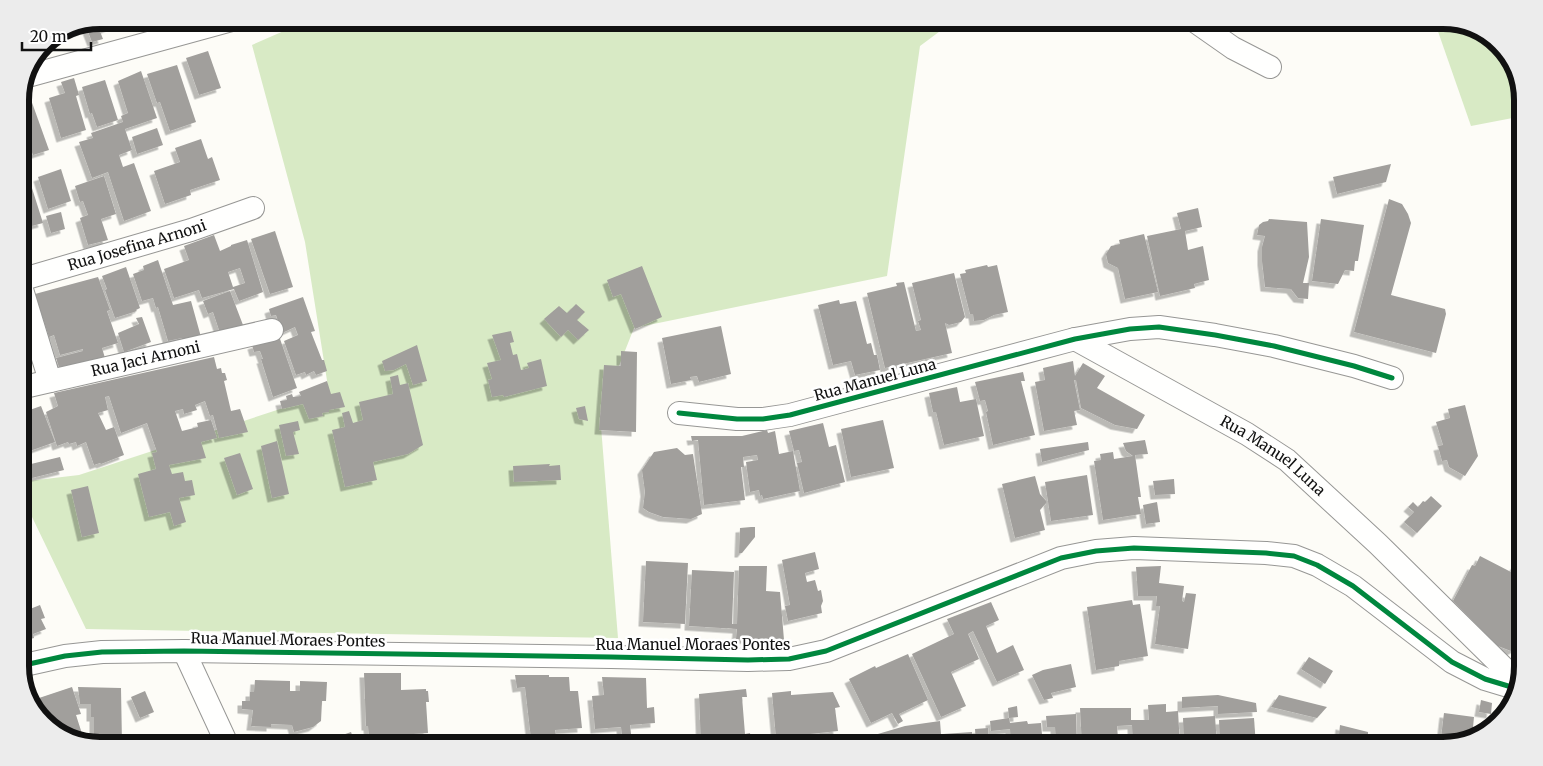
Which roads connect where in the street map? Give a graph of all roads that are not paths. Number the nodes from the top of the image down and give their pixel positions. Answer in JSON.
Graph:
{"nodes":[{"id":1,"x":199,"y":29,"type":"edge"},
{"id":2,"x":1206,"y":29,"type":"edge"},
{"id":3,"x":1270,"y":67,"type":"dead end"},
{"id":4,"x":33,"y":75,"type":"edge"},
{"id":5,"x":252,"y":208,"type":"dead end"},
{"id":6,"x":29,"y":278,"type":"edge"},
{"id":7,"x":29,"y":311,"type":"edge"},
{"id":8,"x":272,"y":330,"type":"dead end"},
{"id":9,"x":1075,"y":339,"type":"junction"},
{"id":10,"x":1392,"y":378,"type":"dead end"},
{"id":11,"x":50,"y":381,"type":"junction"},
{"id":12,"x":29,"y":386,"type":"edge"},
{"id":13,"x":679,"y":413,"type":"dead end"},
{"id":14,"x":184,"y":651,"type":"junction"},
{"id":15,"x":29,"y":664,"type":"edge"},
{"id":16,"x":1514,"y":678,"type":"edge"},
{"id":17,"x":1511,"y":688,"type":"edge"},
{"id":18,"x":224,"y":737,"type":"edge"}],
"edges":[{"from":1,"to":4,"type":"street"},
{"from":2,"to":3,"type":"street"},
{"from":5,"to":6,"type":"street","name":"Rua Josefina Arnoni"},
{"from":7,"to":11,"type":"street"},
{"from":8,"to":11,"type":"street","name":"Rua Jaci Arnoni"},
{"from":9,"to":10,"type":"street"},
{"from":9,"to":13,"type":"street","name":"Rua Manuel Luna"},
{"from":9,"to":16,"type":"street","name":"Rua Manuel Luna"},
{"from":11,"to":12,"type":"street","name":"Rua Jaci Arnoni"},
{"from":14,"to":15,"type":"street","name":"Rua Manuel Moraes Pontes"},
{"from":14,"to":17,"type":"street","name":"Rua Manuel Moraes Pontes"},
{"from":14,"to":18,"type":"street"}]}
